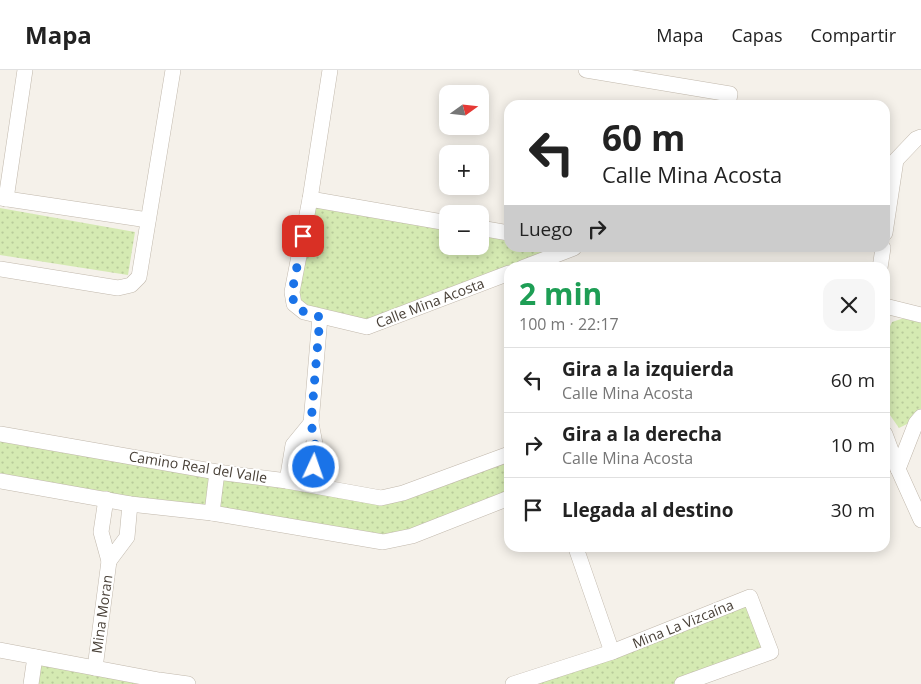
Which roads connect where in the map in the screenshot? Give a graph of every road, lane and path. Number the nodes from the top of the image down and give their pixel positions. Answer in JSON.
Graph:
{"nodes":[{"id":1,"x":25,"y":70,"type":"edge"},
{"id":2,"x":173,"y":70,"type":"edge"},
{"id":3,"x":330,"y":70,"type":"edge"},
{"id":4,"x":586,"y":70,"type":"edge"},
{"id":5,"x":729,"y":100,"type":"edge"},
{"id":6,"x":921,"y":137,"type":"edge"},
{"id":7,"x":3,"y":198,"type":"edge"},
{"id":8,"x":310,"y":200,"type":"junction"},
{"id":9,"x":890,"y":200,"type":"edge"},
{"id":10,"x":148,"y":220,"type":"junction"},
{"id":11,"x":439,"y":222,"type":"edge"},
{"id":12,"x":489,"y":230,"type":"edge"},
{"id":13,"x":504,"y":232,"type":"edge"},
{"id":14,"x":564,"y":252,"type":"edge"},
{"id":15,"x":538,"y":262,"type":"edge"},
{"id":16,"x":0,"y":269,"type":"edge"},
{"id":17,"x":504,"y":275,"type":"edge"},
{"id":18,"x":890,"y":307,"type":"edge"},
{"id":19,"x":921,"y":315,"type":"edge"},
{"id":20,"x":320,"y":317,"type":"junction"},
{"id":21,"x":921,"y":417,"type":"edge"},
{"id":22,"x":311,"y":423,"type":"junction"},
{"id":23,"x":0,"y":434,"type":"edge"},
{"id":24,"x":890,"y":447,"type":"edge"},
{"id":25,"x":504,"y":456,"type":"edge"},
{"id":26,"x":898,"y":468,"type":"junction"},
{"id":27,"x":217,"y":472,"type":"junction"},
{"id":28,"x":0,"y":481,"type":"edge"},
{"id":29,"x":287,"y":481,"type":"junction"},
{"id":30,"x":311,"y":486,"type":"junction"},
{"id":31,"x":106,"y":499,"type":"junction"},
{"id":32,"x":504,"y":500,"type":"edge"},
{"id":33,"x":130,"y":504,"type":"junction"},
{"id":34,"x":212,"y":513,"type":"junction"},
{"id":35,"x":921,"y":520,"type":"edge"},
{"id":36,"x":577,"y":552,"type":"edge"},
{"id":37,"x":109,"y":561,"type":"junction"},
{"id":38,"x":0,"y":650,"type":"edge"},
{"id":39,"x":612,"y":652,"type":"junction"},
{"id":40,"x":35,"y":657,"type":"junction"},
{"id":41,"x":95,"y":668,"type":"junction"},
{"id":42,"x":159,"y":682,"type":"edge"},
{"id":43,"x":31,"y":684,"type":"edge"},
{"id":44,"x":188,"y":684,"type":"edge"},
{"id":45,"x":512,"y":684,"type":"edge"},
{"id":46,"x":682,"y":684,"type":"edge"}],
"edges":[{"from":1,"to":7,"type":"street"},
{"from":2,"to":10,"type":"street"},
{"from":3,"to":8,"type":"street","name":"Calle Mina Acosta"},
{"from":4,"to":5,"type":"street"},
{"from":6,"to":9,"type":"street"},
{"from":7,"to":10,"type":"street"},
{"from":8,"to":11,"type":"street"},
{"from":8,"to":20,"type":"street","name":"Calle Mina Acosta"},
{"from":10,"to":16,"type":"street"},
{"from":12,"to":13,"type":"street"},
{"from":14,"to":15,"type":"street"},
{"from":17,"to":20,"type":"street","name":"Calle Mina Acosta"},
{"from":18,"to":19,"type":"street"},
{"from":20,"to":22,"type":"street"},
{"from":21,"to":26,"type":"street"},
{"from":22,"to":29,"type":"street"},
{"from":22,"to":30,"type":"street"},
{"from":23,"to":27,"type":"street","name":"Camino Real del Valle"},
{"from":24,"to":26,"type":"street"},
{"from":25,"to":30,"type":"street","name":"Camino Real del Valle"},
{"from":26,"to":35,"type":"street"},
{"from":27,"to":29,"type":"street","name":"Camino Real del Valle"},
{"from":27,"to":34,"type":"street"},
{"from":28,"to":31,"type":"street"},
{"from":29,"to":30,"type":"street","name":"Camino Real del Valle"},
{"from":31,"to":33,"type":"street"},
{"from":31,"to":37,"type":"street","name":"Mina Moran"},
{"from":32,"to":34,"type":"street"},
{"from":33,"to":34,"type":"street"},
{"from":33,"to":37,"type":"street","name":"Mina Moran"},
{"from":36,"to":39,"type":"street"},
{"from":37,"to":41,"type":"street","name":"Mina Moran"},
{"from":38,"to":40,"type":"street","name":"Mina Moran"},
{"from":39,"to":45,"type":"street","name":"Mina La Vizcaína"},
{"from":39,"to":46,"type":"street","name":"Mina La Vizcaína"},
{"from":40,"to":41,"type":"street","name":"Mina Moran"},
{"from":40,"to":43,"type":"street"},
{"from":41,"to":42,"type":"street","name":"Mina Moran"},
{"from":42,"to":44,"type":"street","name":"Mina Moran"}]}
